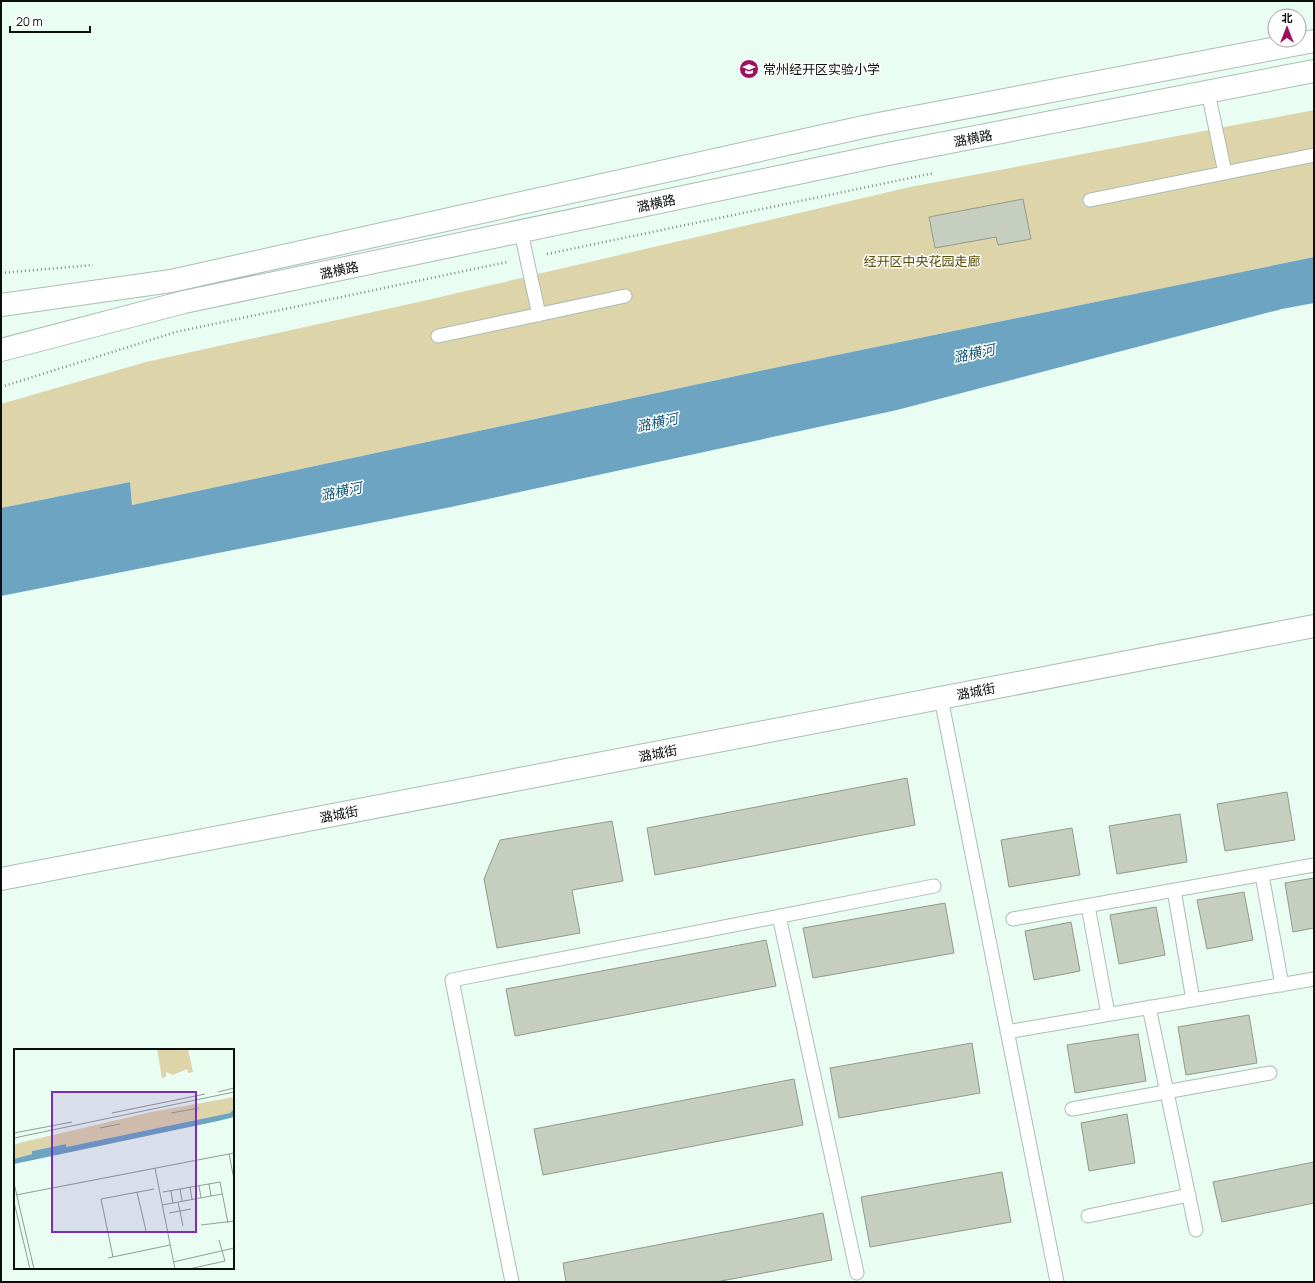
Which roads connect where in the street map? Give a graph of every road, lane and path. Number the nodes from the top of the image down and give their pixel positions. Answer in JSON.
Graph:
{"nodes":[{"id":1,"x":1314,"y":41,"type":"edge"},
{"id":2,"x":1314,"y":71,"type":"edge"},
{"id":3,"x":1208,"y":92,"type":"junction"},
{"id":4,"x":1314,"y":155,"type":"edge"},
{"id":5,"x":937,"y":172,"type":"dead end"},
{"id":6,"x":1225,"y":173,"type":"junction"},
{"id":7,"x":1090,"y":200,"type":"dead end"},
{"id":8,"x":521,"y":232,"type":"junction"},
{"id":9,"x":526,"y":258,"type":"junction"},
{"id":10,"x":625,"y":296,"type":"dead end"},
{"id":11,"x":1,"y":305,"type":"edge"},
{"id":12,"x":539,"y":314,"type":"junction"},
{"id":13,"x":438,"y":336,"type":"dead end"},
{"id":14,"x":1,"y":350,"type":"edge"},
{"id":15,"x":1,"y":387,"type":"edge"},
{"id":16,"x":1314,"y":626,"type":"edge"},
{"id":17,"x":941,"y":698,"type":"junction"},
{"id":18,"x":1314,"y":865,"type":"edge"},
{"id":19,"x":1262,"y":874,"type":"junction"},
{"id":20,"x":1,"y":879,"type":"edge"},
{"id":21,"x":934,"y":886,"type":"dead end"},
{"id":22,"x":1174,"y":890,"type":"junction"},
{"id":23,"x":1088,"y":906,"type":"junction"},
{"id":24,"x":779,"y":916,"type":"junction"},
{"id":25,"x":1013,"y":919,"type":"dead end"},
{"id":26,"x":1314,"y":979,"type":"edge"},
{"id":27,"x":1282,"y":985,"type":"junction"},
{"id":28,"x":1193,"y":1000,"type":"junction"},
{"id":29,"x":1149,"y":1007,"type":"junction"},
{"id":30,"x":1108,"y":1014,"type":"junction"},
{"id":31,"x":1007,"y":1032,"type":"junction"},
{"id":32,"x":1270,"y":1073,"type":"dead end"},
{"id":33,"x":1167,"y":1092,"type":"junction"},
{"id":34,"x":1072,"y":1109,"type":"dead end"},
{"id":35,"x":1189,"y":1195,"type":"junction"},
{"id":36,"x":1088,"y":1216,"type":"dead end"},
{"id":37,"x":1196,"y":1230,"type":"dead end"},
{"id":38,"x":857,"y":1273,"type":"dead end"},
{"id":39,"x":512,"y":1282,"type":"edge"},
{"id":40,"x":1057,"y":1282,"type":"edge"}],
"edges":[{"from":1,"to":11,"type":"main road","name":"潞横路"},
{"from":2,"to":3,"type":"main road","name":"潞横路"},
{"from":3,"to":6,"type":"lane"},
{"from":3,"to":8,"type":"main road","name":"潞横路"},
{"from":4,"to":6,"type":"lane"},
{"from":5,"to":9,"type":"path"},
{"from":6,"to":7,"type":"lane"},
{"from":8,"to":9,"type":"lane"},
{"from":8,"to":14,"type":"main road","name":"潞横路"},
{"from":9,"to":12,"type":"lane"},
{"from":9,"to":15,"type":"path"},
{"from":10,"to":12,"type":"lane"},
{"from":12,"to":13,"type":"lane"},
{"from":16,"to":17,"type":"main road","name":"潞城街"},
{"from":17,"to":20,"type":"main road","name":"潞城街"},
{"from":17,"to":31,"type":"lane"},
{"from":18,"to":19,"type":"lane"},
{"from":19,"to":22,"type":"lane"},
{"from":19,"to":27,"type":"lane"},
{"from":21,"to":24,"type":"lane"},
{"from":22,"to":23,"type":"lane"},
{"from":22,"to":28,"type":"lane"},
{"from":23,"to":25,"type":"lane"},
{"from":23,"to":30,"type":"lane"},
{"from":24,"to":38,"type":"lane"},
{"from":24,"to":39,"type":"lane"},
{"from":26,"to":27,"type":"lane"},
{"from":27,"to":28,"type":"lane"},
{"from":28,"to":29,"type":"lane"},
{"from":29,"to":30,"type":"lane"},
{"from":29,"to":33,"type":"lane"},
{"from":30,"to":31,"type":"lane"},
{"from":31,"to":40,"type":"lane"},
{"from":32,"to":33,"type":"lane"},
{"from":33,"to":34,"type":"lane"},
{"from":33,"to":35,"type":"lane"},
{"from":35,"to":36,"type":"lane"},
{"from":35,"to":37,"type":"lane"}]}
